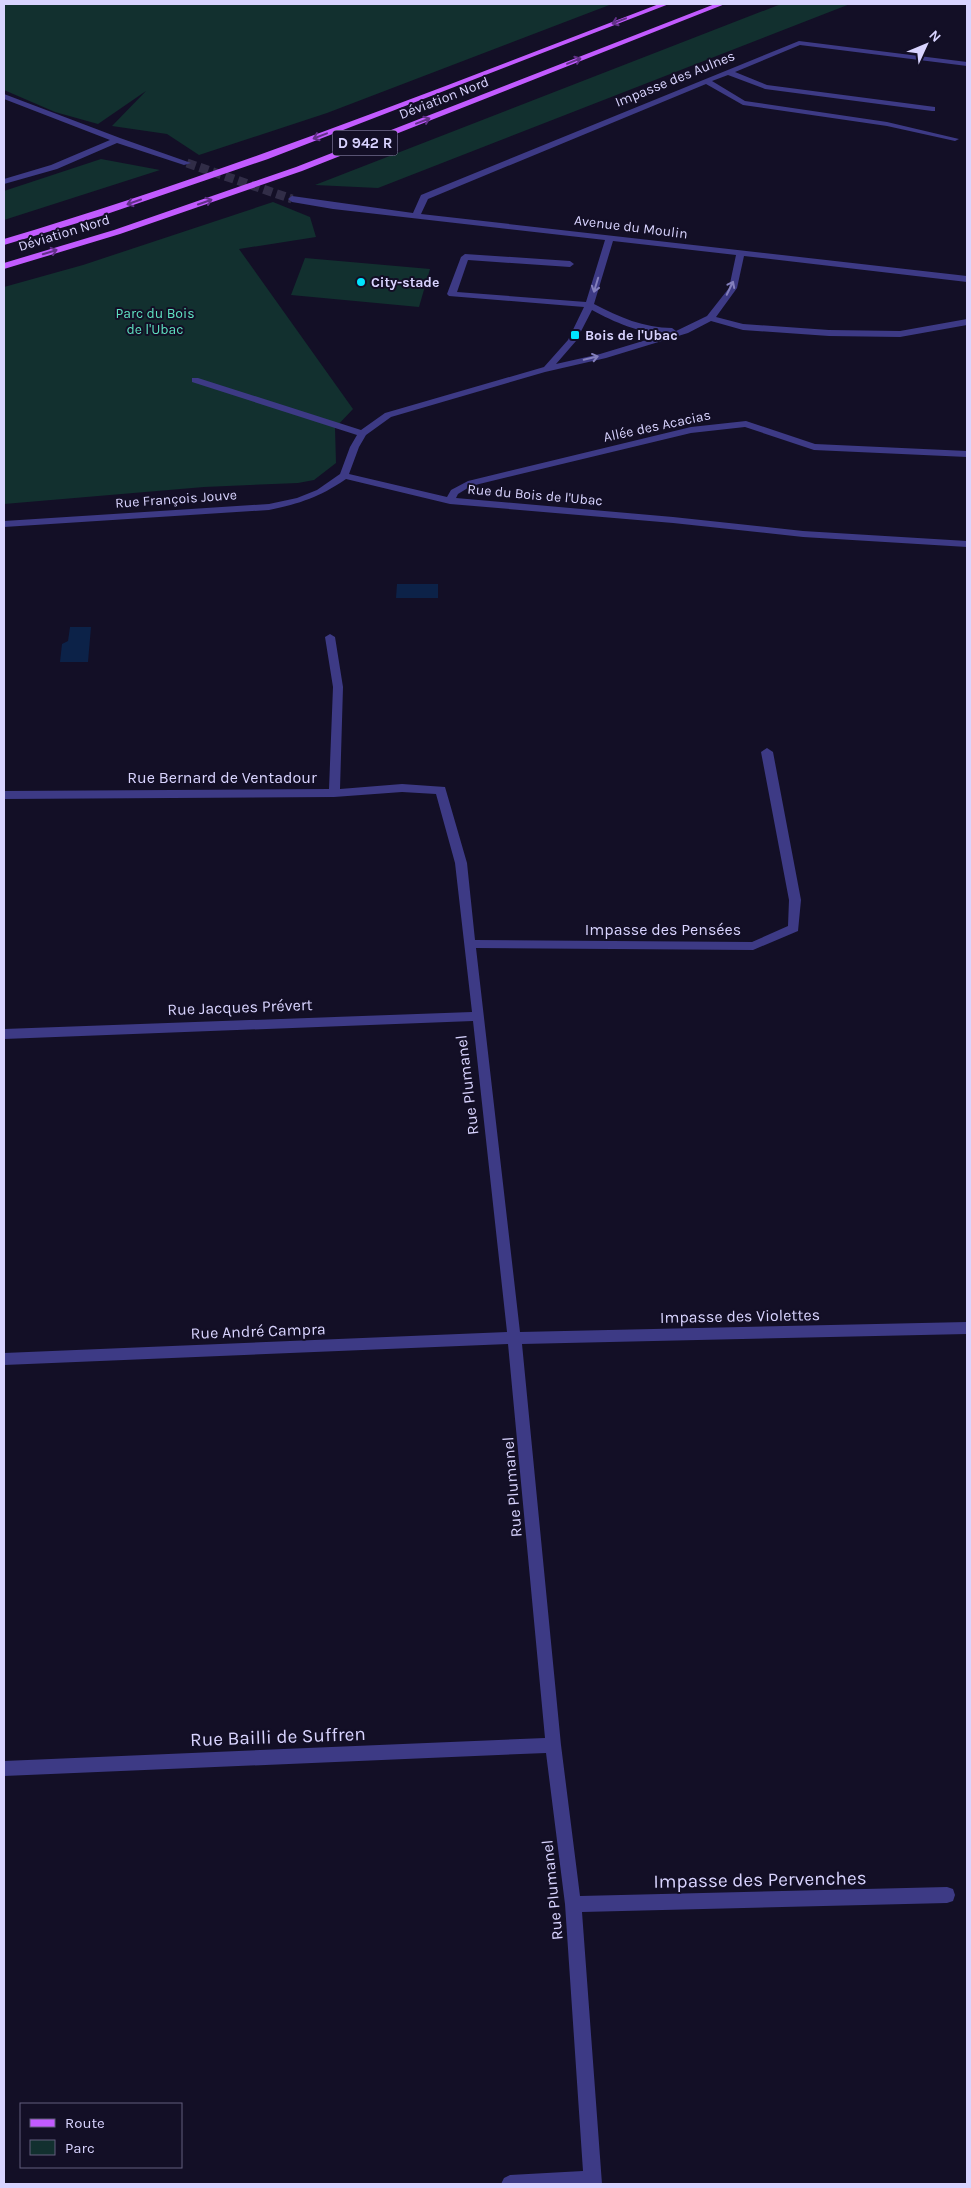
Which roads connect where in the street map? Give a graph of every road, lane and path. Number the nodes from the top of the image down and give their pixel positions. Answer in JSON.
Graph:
{"nodes":[{"id":1,"x":665,"y":4,"type":"edge"},
{"id":2,"x":721,"y":4,"type":"edge"},
{"id":3,"x":967,"y":64,"type":"edge"},
{"id":4,"x":728,"y":72,"type":"junction"},
{"id":5,"x":706,"y":81,"type":"junction"},
{"id":6,"x":4,"y":96,"type":"edge"},
{"id":7,"x":932,"y":109,"type":"dead end"},
{"id":8,"x":955,"y":139,"type":"dead end"},
{"id":9,"x":117,"y":140,"type":"junction"},
{"id":10,"x":187,"y":163,"type":"tunnel mouth"},
{"id":11,"x":4,"y":182,"type":"edge"},
{"id":12,"x":292,"y":199,"type":"tunnel mouth"},
{"id":13,"x":416,"y":216,"type":"junction"},
{"id":14,"x":610,"y":238,"type":"junction"},
{"id":15,"x":4,"y":242,"type":"edge"},
{"id":16,"x":740,"y":255,"type":"junction"},
{"id":17,"x":570,"y":264,"type":"dead end"},
{"id":18,"x":4,"y":266,"type":"edge"},
{"id":19,"x":967,"y":279,"type":"edge"},
{"id":20,"x":589,"y":305,"type":"junction"},
{"id":21,"x":710,"y":318,"type":"junction"},
{"id":22,"x":967,"y":322,"type":"edge"},
{"id":23,"x":685,"y":331,"type":"junction"},
{"id":24,"x":544,"y":370,"type":"junction"},
{"id":25,"x":195,"y":380,"type":"dead end"},
{"id":26,"x":361,"y":433,"type":"junction"},
{"id":27,"x":967,"y":454,"type":"edge"},
{"id":28,"x":344,"y":476,"type":"junction"},
{"id":29,"x":450,"y":501,"type":"junction"},
{"id":30,"x":4,"y":524,"type":"edge"},
{"id":31,"x":967,"y":544,"type":"edge"},
{"id":32,"x":330,"y":637,"type":"dead end"},
{"id":33,"x":767,"y":752,"type":"dead end"},
{"id":34,"x":441,"y":790,"type":"joint"},
{"id":35,"x":334,"y":793,"type":"junction"},
{"id":36,"x":4,"y":795,"type":"edge"},
{"id":37,"x":470,"y":944,"type":"junction"},
{"id":38,"x":477,"y":1016,"type":"junction"},
{"id":39,"x":4,"y":1034,"type":"edge"},
{"id":40,"x":967,"y":1328,"type":"edge"},
{"id":41,"x":514,"y":1338,"type":"junction"},
{"id":42,"x":4,"y":1359,"type":"edge"},
{"id":43,"x":553,"y":1745,"type":"junction"},
{"id":44,"x":4,"y":1769,"type":"edge"},
{"id":45,"x":947,"y":1895,"type":"dead end"},
{"id":46,"x":573,"y":1904,"type":"junction"},
{"id":47,"x":592,"y":2182,"type":"edge"},
{"id":48,"x":510,"y":2184,"type":"edge"}],
"edges":[{"from":1,"to":15,"type":"main road","name":"Déviation Nord","one_way":true},
{"from":18,"to":2,"type":"main road","name":"Déviation Nord","number":"D 942 R","one_way":true},
{"from":3,"to":4,"type":"street","name":"Impasse des Aulnes"},
{"from":4,"to":5,"type":"street","name":"Impasse des Aulnes"},
{"from":4,"to":7,"type":"street"},
{"from":5,"to":8,"type":"street"},
{"from":5,"to":13,"type":"street","name":"Impasse des Aulnes"},
{"from":6,"to":9,"type":"street"},
{"from":9,"to":10,"type":"street"},
{"from":9,"to":11,"type":"street"},
{"from":12,"to":13,"type":"street","name":"Avenue du Moulin"},
{"from":13,"to":14,"type":"street","name":"Avenue du Moulin"},
{"from":14,"to":16,"type":"street","name":"Avenue du Moulin"},
{"from":14,"to":20,"type":"street","one_way":true},
{"from":16,"to":19,"type":"street","name":"Avenue du Moulin"},
{"from":21,"to":16,"type":"street","one_way":true},
{"from":17,"to":20,"type":"street"},
{"from":20,"to":23,"type":"street"},
{"from":20,"to":24,"type":"street"},
{"from":21,"to":22,"type":"street"},
{"from":21,"to":23,"type":"street"},
{"from":24,"to":23,"type":"street","one_way":true},
{"from":24,"to":26,"type":"street"},
{"from":25,"to":26,"type":"street"},
{"from":26,"to":28,"type":"street"},
{"from":27,"to":29,"type":"street","name":"Allée des Acacias"},
{"from":28,"to":29,"type":"street","name":"Rue du Bois de l'Ubac"},
{"from":28,"to":30,"type":"street","name":"Rue François Jouve"},
{"from":29,"to":31,"type":"street","name":"Rue du Bois de l'Ubac"},
{"from":32,"to":35,"type":"street"},
{"from":33,"to":37,"type":"street","name":"Impasse des Pensées"},
{"from":34,"to":35,"type":"street","name":"Rue Bernard de Ventadour"},
{"from":34,"to":37,"type":"street","name":"Rue Plumanel"},
{"from":35,"to":36,"type":"street","name":"Rue Bernard de Ventadour"},
{"from":37,"to":38,"type":"street","name":"Rue Plumanel"},
{"from":38,"to":39,"type":"street","name":"Rue Jacques Prévert"},
{"from":38,"to":41,"type":"street","name":"Rue Plumanel"},
{"from":40,"to":41,"type":"street","name":"Impasse des Violettes"},
{"from":41,"to":42,"type":"street","name":"Rue André Campra"},
{"from":41,"to":43,"type":"street","name":"Rue Plumanel"},
{"from":43,"to":44,"type":"street","name":"Rue Bailli de Suffren"},
{"from":43,"to":46,"type":"street","name":"Rue Plumanel"},
{"from":45,"to":46,"type":"street","name":"Impasse des Pervenches"},
{"from":46,"to":47,"type":"street","name":"Rue Plumanel"},
{"from":47,"to":48,"type":"street"}]}
